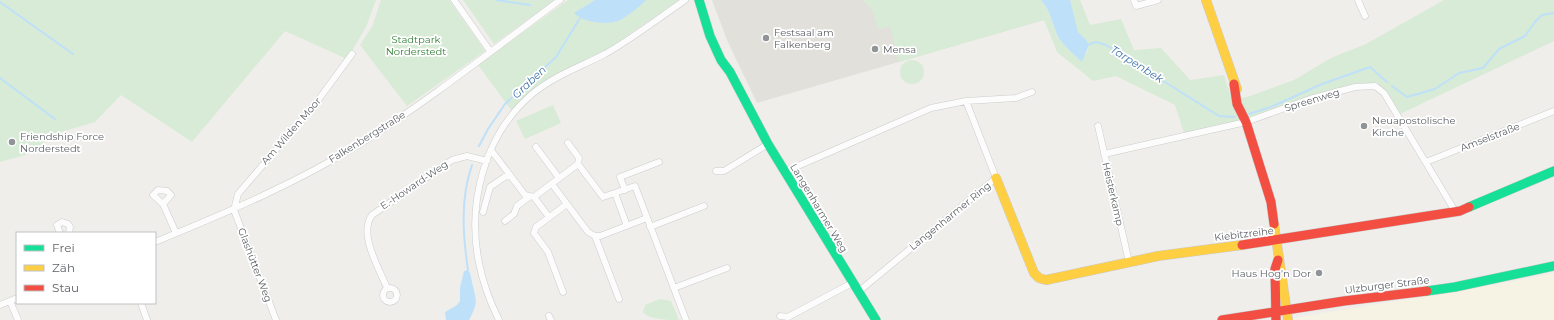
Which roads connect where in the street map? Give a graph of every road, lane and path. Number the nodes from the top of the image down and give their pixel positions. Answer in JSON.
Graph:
{"nodes":[{"id":1,"x":454,"y":0,"type":"edge"},
{"id":2,"x":560,"y":0,"type":"edge"},
{"id":3,"x":685,"y":0,"type":"edge"},
{"id":4,"x":699,"y":0,"type":"edge"},
{"id":5,"x":1134,"y":0,"type":"edge"},
{"id":6,"x":1158,"y":0,"type":"edge"},
{"id":7,"x":1206,"y":0,"type":"edge"},
{"id":8,"x":1358,"y":0,"type":"edge"},
{"id":9,"x":1365,"y":16,"type":"dead end"},
{"id":10,"x":490,"y":51,"type":"junction"},
{"id":11,"x":352,"y":54,"type":"dead end"},
{"id":12,"x":1032,"y":92,"type":"dead end"},
{"id":13,"x":966,"y":101,"type":"junction"},
{"id":14,"x":1554,"y":111,"type":"edge"},
{"id":15,"x":1246,"y":122,"type":"junction"},
{"id":16,"x":1098,"y":126,"type":"dead end"},
{"id":17,"x":568,"y":143,"type":"dead end"},
{"id":18,"x":768,"y":144,"type":"junction"},
{"id":19,"x":536,"y":147,"type":"dead end"},
{"id":20,"x":491,"y":150,"type":"junction"},
{"id":21,"x":1104,"y":154,"type":"junction"},
{"id":22,"x":487,"y":161,"type":"junction"},
{"id":23,"x":659,"y":162,"type":"dead end"},
{"id":24,"x":1426,"y":162,"type":"junction"},
{"id":25,"x":578,"y":164,"type":"junction"},
{"id":26,"x":716,"y":171,"type":"dead end"},
{"id":27,"x":1554,"y":171,"type":"edge"},
{"id":28,"x":784,"y":172,"type":"junction"},
{"id":29,"x":509,"y":174,"type":"junction"},
{"id":30,"x":559,"y":178,"type":"junction"},
{"id":31,"x":996,"y":178,"type":"junction"},
{"id":32,"x":552,"y":184,"type":"junction"},
{"id":33,"x":625,"y":190,"type":"junction"},
{"id":34,"x":615,"y":193,"type":"junction"},
{"id":35,"x":532,"y":197,"type":"junction"},
{"id":36,"x":163,"y":204,"type":"dead end"},
{"id":37,"x":567,"y":204,"type":"junction"},
{"id":38,"x":704,"y":206,"type":"dead end"},
{"id":39,"x":234,"y":210,"type":"junction"},
{"id":40,"x":1455,"y":211,"type":"junction"},
{"id":41,"x":483,"y":212,"type":"dead end"},
{"id":42,"x":549,"y":218,"type":"junction"},
{"id":43,"x":647,"y":218,"type":"junction"},
{"id":44,"x":505,"y":221,"type":"dead end"},
{"id":45,"x":628,"y":226,"type":"junction"},
{"id":46,"x":650,"y":227,"type":"junction"},
{"id":47,"x":60,"y":232,"type":"edge"},
{"id":48,"x":69,"y":232,"type":"edge"},
{"id":49,"x":176,"y":233,"type":"junction"},
{"id":50,"x":595,"y":236,"type":"junction"},
{"id":51,"x":1276,"y":241,"type":"junction"},
{"id":52,"x":156,"y":242,"type":"edge"},
{"id":53,"x":1278,"y":258,"type":"junction"},
{"id":54,"x":1129,"y":262,"type":"junction"},
{"id":55,"x":1554,"y":266,"type":"edge"},
{"id":56,"x":727,"y":268,"type":"dead end"},
{"id":57,"x":852,"y":283,"type":"junction"},
{"id":58,"x":387,"y":288,"type":"dead end"},
{"id":59,"x":674,"y":288,"type":"junction"},
{"id":60,"x":563,"y":292,"type":"dead end"},
{"id":61,"x":858,"y":292,"type":"junction"},
{"id":62,"x":16,"y":298,"type":"edge"},
{"id":63,"x":619,"y":299,"type":"dead end"},
{"id":64,"x":10,"y":301,"type":"junction"},
{"id":65,"x":141,"y":304,"type":"edge"},
{"id":66,"x":0,"y":305,"type":"edge"},
{"id":67,"x":1287,"y":309,"type":"junction"},
{"id":68,"x":1276,"y":315,"type":"edge"},
{"id":69,"x":780,"y":316,"type":"dead end"},
{"id":70,"x":18,"y":320,"type":"edge"},
{"id":71,"x":148,"y":320,"type":"edge"},
{"id":72,"x":276,"y":320,"type":"edge"},
{"id":73,"x":499,"y":320,"type":"edge"},
{"id":74,"x":686,"y":320,"type":"edge"},
{"id":75,"x":871,"y":320,"type":"edge"},
{"id":76,"x":876,"y":320,"type":"edge"},
{"id":77,"x":1222,"y":320,"type":"edge"},
{"id":78,"x":1288,"y":320,"type":"edge"}],
"edges":[{"from":1,"to":10,"type":"street"},
{"from":2,"to":10,"type":"street","name":"Falkenbergstraße"},
{"from":3,"to":20,"type":"street"},
{"from":4,"to":18,"type":"main road","name":"Langenharmer Weg"},
{"from":5,"to":6,"type":"street"},
{"from":7,"to":15,"type":"main road"},
{"from":8,"to":9,"type":"street"},
{"from":10,"to":39,"type":"street","name":"Falkenbergstraße"},
{"from":11,"to":39,"type":"street","name":"Am Wilden Moor"},
{"from":12,"to":13,"type":"street"},
{"from":13,"to":28,"type":"street"},
{"from":13,"to":31,"type":"street","name":"Langenharmer Ring"},
{"from":14,"to":24,"type":"street","name":"Amselstraße"},
{"from":15,"to":21,"type":"street","name":"Spreenweg"},
{"from":15,"to":24,"type":"street","name":"Spreenweg"},
{"from":15,"to":51,"type":"main road"},
{"from":16,"to":21,"type":"street","name":"Heisterkamp"},
{"from":17,"to":25,"type":"street"},
{"from":18,"to":26,"type":"street"},
{"from":18,"to":28,"type":"main road","name":"Langenharmer Weg"},
{"from":19,"to":30,"type":"street"},
{"from":20,"to":22,"type":"street"},
{"from":20,"to":29,"type":"street"},
{"from":21,"to":54,"type":"street","name":"Heisterkamp"},
{"from":22,"to":58,"type":"street","name":"E.-Howard-Weg"},
{"from":22,"to":73,"type":"street"},
{"from":23,"to":33,"type":"street"},
{"from":24,"to":40,"type":"street","name":"Spreenweg"},
{"from":25,"to":30,"type":"street"},
{"from":25,"to":34,"type":"street"},
{"from":27,"to":40,"type":"main road","name":"Kiebitzreihe"},
{"from":28,"to":57,"type":"main road","name":"Langenharmer Weg"},
{"from":29,"to":35,"type":"street"},
{"from":29,"to":41,"type":"street"},
{"from":30,"to":32,"type":"street"},
{"from":31,"to":54,"type":"main road","name":"Kiebitzreihe"},
{"from":31,"to":61,"type":"street","name":"Langenharmer Ring"},
{"from":32,"to":35,"type":"street"},
{"from":32,"to":37,"type":"street"},
{"from":33,"to":34,"type":"street"},
{"from":33,"to":43,"type":"street"},
{"from":34,"to":45,"type":"street"},
{"from":35,"to":42,"type":"street"},
{"from":35,"to":44,"type":"street"},
{"from":36,"to":49,"type":"street"},
{"from":37,"to":42,"type":"street"},
{"from":37,"to":50,"type":"street"},
{"from":38,"to":46,"type":"street"},
{"from":39,"to":49,"type":"street","name":"Falkenbergstraße"},
{"from":39,"to":72,"type":"street","name":"Glashütter Weg"},
{"from":40,"to":51,"type":"main road","name":"Kiebitzreihe"},
{"from":42,"to":60,"type":"street"},
{"from":43,"to":45,"type":"street"},
{"from":43,"to":46,"type":"street"},
{"from":45,"to":50,"type":"street"},
{"from":46,"to":59,"type":"street"},
{"from":47,"to":48,"type":"street"},
{"from":49,"to":52,"type":"street","name":"Falkenbergstraße"},
{"from":50,"to":63,"type":"street"},
{"from":51,"to":53,"type":"main road"},
{"from":51,"to":54,"type":"main road","name":"Kiebitzreihe"},
{"from":53,"to":67,"type":"main road"},
{"from":53,"to":68,"type":"main road"},
{"from":55,"to":67,"type":"main road","name":"Ulzburger Straße"},
{"from":56,"to":59,"type":"street"},
{"from":57,"to":61,"type":"main road","name":"Langenharmer Weg"},
{"from":57,"to":69,"type":"street"},
{"from":59,"to":74,"type":"street"},
{"from":61,"to":75,"type":"main road","name":"Langenharmer Weg"},
{"from":61,"to":76,"type":"main road","name":"Langenharmer Weg"},
{"from":62,"to":64,"type":"street"},
{"from":64,"to":66,"type":"street"},
{"from":64,"to":70,"type":"street"},
{"from":65,"to":71,"type":"street"},
{"from":67,"to":68,"type":"main road","name":"Ulzburger Straße"},
{"from":67,"to":78,"type":"main road"},
{"from":68,"to":77,"type":"main road","name":"Ulzburger Straße"}]}
